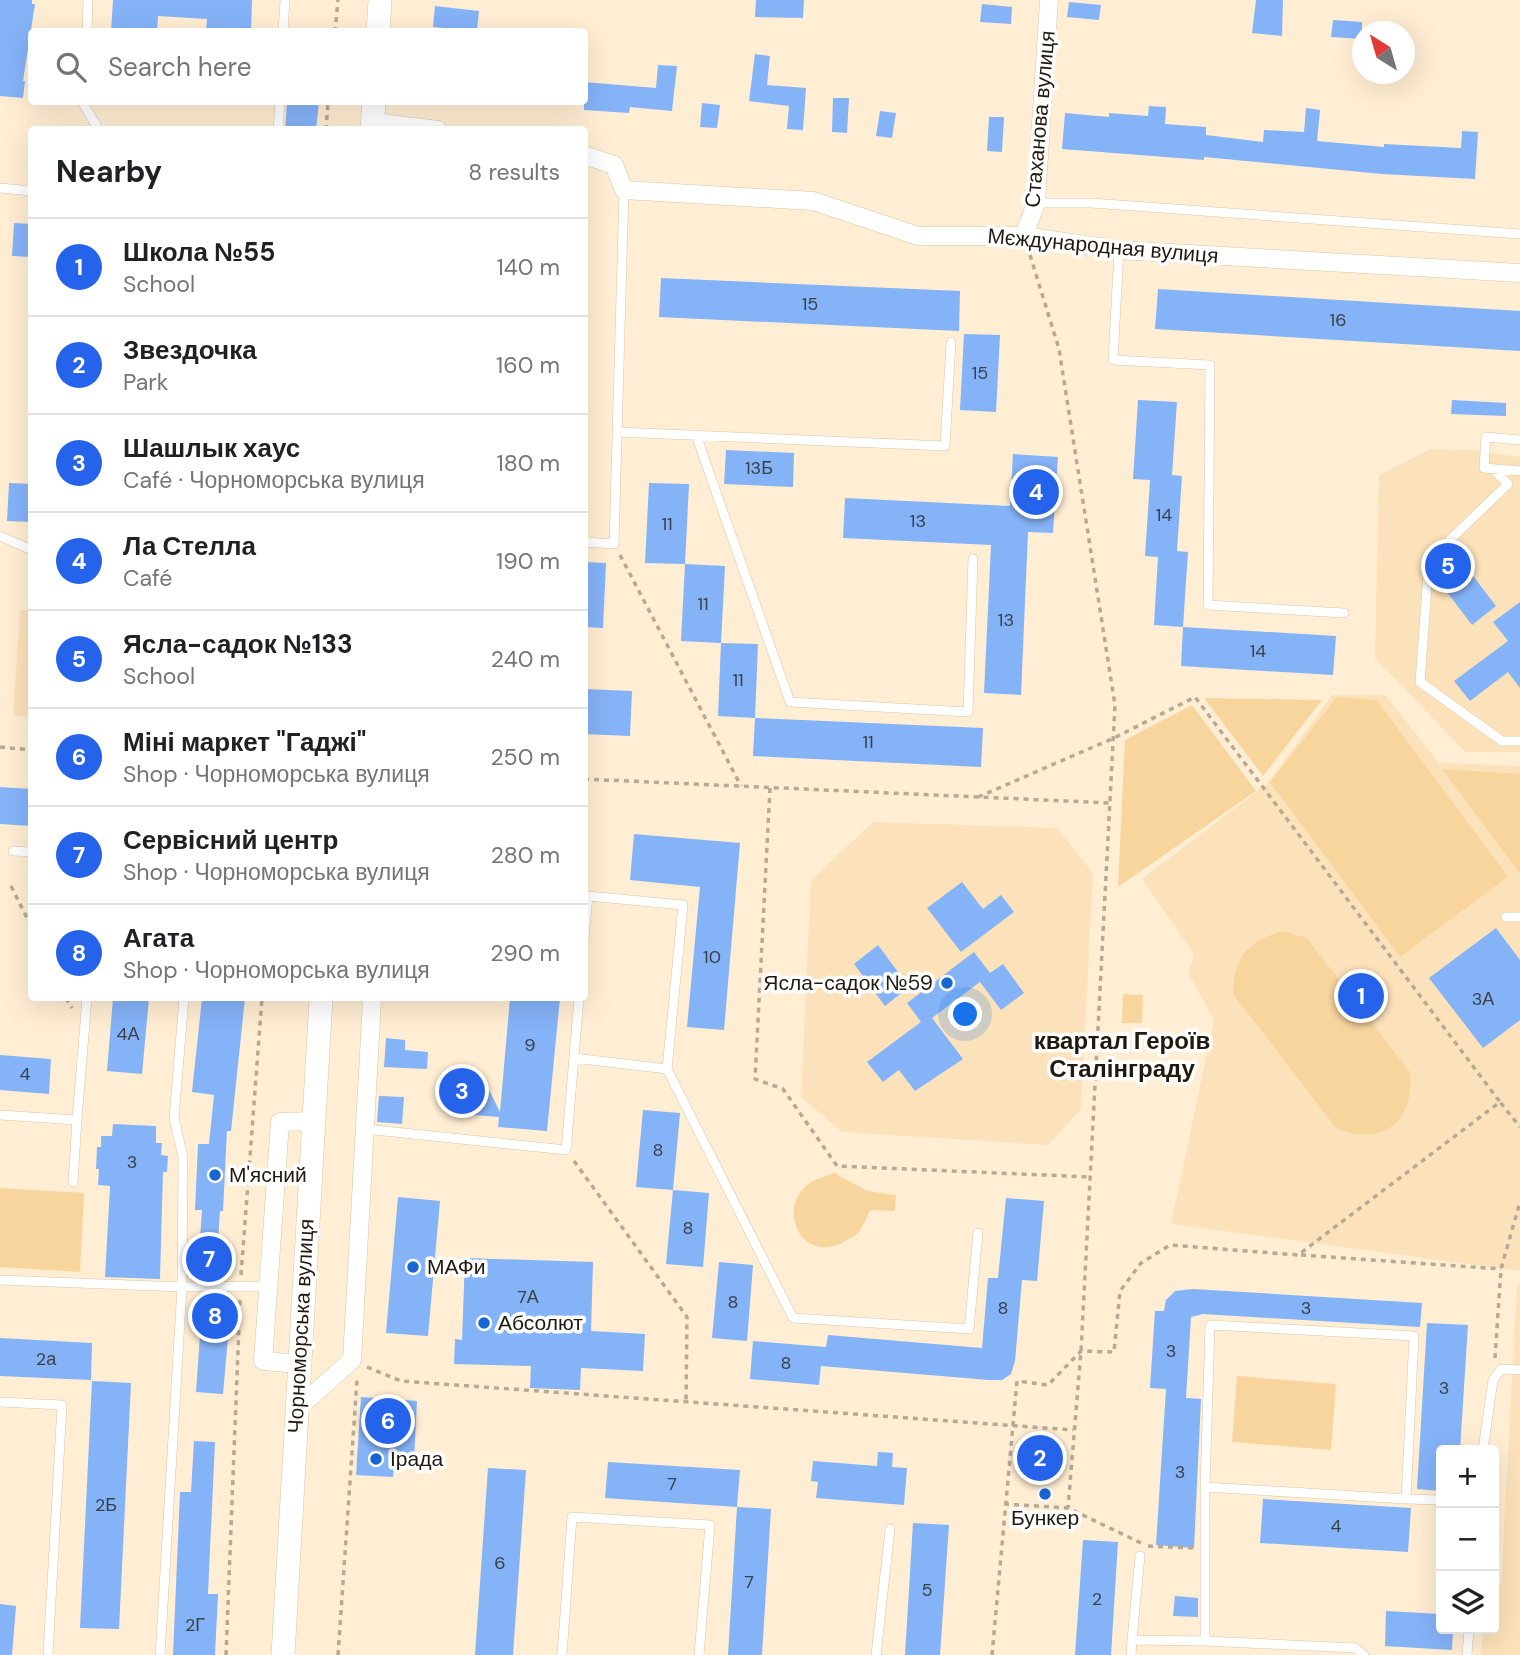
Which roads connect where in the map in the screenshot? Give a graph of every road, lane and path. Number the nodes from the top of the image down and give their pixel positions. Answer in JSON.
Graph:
{"nodes":[{"id":1,"x":88,"y":0,"type":"edge"},
{"id":2,"x":285,"y":0,"type":"edge"},
{"id":3,"x":338,"y":0,"type":"edge"},
{"id":4,"x":380,"y":0,"type":"edge"},
{"id":5,"x":1049,"y":0,"type":"edge"},
{"id":6,"x":87,"y":28,"type":"edge"},
{"id":7,"x":283,"y":28,"type":"edge"},
{"id":8,"x":335,"y":28,"type":"edge"},
{"id":9,"x":378,"y":28,"type":"edge"},
{"id":10,"x":84,"y":105,"type":"edge"},
{"id":11,"x":280,"y":105,"type":"edge"},
{"id":12,"x":328,"y":105,"type":"edge"},
{"id":13,"x":373,"y":118,"type":"edge"},
{"id":14,"x":97,"y":126,"type":"edge"},
{"id":15,"x":278,"y":126,"type":"edge"},
{"id":16,"x":326,"y":126,"type":"edge"},
{"id":17,"x":416,"y":126,"type":"edge"},
{"id":18,"x":588,"y":156,"type":"edge"},
{"id":19,"x":0,"y":188,"type":"edge"},
{"id":20,"x":624,"y":190,"type":"junction"},
{"id":21,"x":28,"y":191,"type":"edge"},
{"id":22,"x":1036,"y":203,"type":"junction"},
{"id":23,"x":1520,"y":234,"type":"edge"},
{"id":24,"x":1024,"y":236,"type":"junction"},
{"id":25,"x":1119,"y":250,"type":"junction"},
{"id":26,"x":1520,"y":274,"type":"edge"},
{"id":27,"x":951,"y":342,"type":"dead end"},
{"id":28,"x":619,"y":432,"type":"junction"},
{"id":29,"x":696,"y":435,"type":"junction"},
{"id":30,"x":1520,"y":440,"type":"edge"},
{"id":31,"x":1493,"y":469,"type":"junction"},
{"id":32,"x":1520,"y":471,"type":"edge"},
{"id":33,"x":0,"y":536,"type":"edge"},
{"id":34,"x":588,"y":542,"type":"edge"},
{"id":35,"x":614,"y":544,"type":"junction"},
{"id":36,"x":28,"y":548,"type":"edge"},
{"id":37,"x":973,"y":559,"type":"dead end"},
{"id":38,"x":1344,"y":613,"type":"dead end"},
{"id":39,"x":1114,"y":738,"type":"junction"},
{"id":40,"x":1520,"y":741,"type":"edge"},
{"id":41,"x":0,"y":747,"type":"edge"},
{"id":42,"x":28,"y":750,"type":"edge"},
{"id":43,"x":588,"y":779,"type":"edge"},
{"id":44,"x":741,"y":786,"type":"junction"},
{"id":45,"x":770,"y":788,"type":"junction"},
{"id":46,"x":978,"y":797,"type":"junction"},
{"id":47,"x":1110,"y":803,"type":"junction"},
{"id":48,"x":13,"y":851,"type":"dead end"},
{"id":49,"x":28,"y":852,"type":"edge"},
{"id":50,"x":10,"y":886,"type":"dead end"},
{"id":51,"x":588,"y":896,"type":"edge"},
{"id":52,"x":1506,"y":917,"type":"dead end"},
{"id":53,"x":1520,"y":917,"type":"edge"},
{"id":54,"x":28,"y":920,"type":"edge"},
{"id":55,"x":87,"y":1001,"type":"edge"},
{"id":56,"x":184,"y":1001,"type":"edge"},
{"id":57,"x":262,"y":1001,"type":"edge"},
{"id":58,"x":321,"y":1001,"type":"edge"},
{"id":59,"x":372,"y":1001,"type":"edge"},
{"id":60,"x":579,"y":1001,"type":"edge"},
{"id":61,"x":574,"y":1058,"type":"junction"},
{"id":62,"x":667,"y":1069,"type":"junction"},
{"id":63,"x":1500,"y":1102,"type":"junction"},
{"id":64,"x":0,"y":1115,"type":"edge"},
{"id":65,"x":77,"y":1120,"type":"junction"},
{"id":66,"x":314,"y":1121,"type":"junction"},
{"id":67,"x":1520,"y":1127,"type":"edge"},
{"id":68,"x":365,"y":1129,"type":"junction"},
{"id":69,"x":566,"y":1150,"type":"junction"},
{"id":70,"x":1090,"y":1177,"type":"junction"},
{"id":71,"x":73,"y":1182,"type":"dead end"},
{"id":72,"x":1520,"y":1202,"type":"edge"},
{"id":73,"x":978,"y":1233,"type":"dead end"},
{"id":74,"x":1298,"y":1255,"type":"junction"},
{"id":75,"x":1501,"y":1269,"type":"junction"},
{"id":76,"x":0,"y":1280,"type":"edge"},
{"id":77,"x":268,"y":1286,"type":"junction"},
{"id":78,"x":182,"y":1287,"type":"junction"},
{"id":79,"x":240,"y":1287,"type":"junction"},
{"id":80,"x":1081,"y":1351,"type":"junction"},
{"id":81,"x":352,"y":1360,"type":"junction"},
{"id":82,"x":299,"y":1364,"type":"junction"},
{"id":83,"x":1520,"y":1370,"type":"edge"},
{"id":84,"x":1493,"y":1380,"type":"junction"},
{"id":85,"x":0,"y":1402,"type":"edge"},
{"id":86,"x":685,"y":1402,"type":"junction"},
{"id":87,"x":297,"y":1409,"type":"junction"},
{"id":88,"x":1011,"y":1425,"type":"junction"},
{"id":89,"x":1073,"y":1430,"type":"junction"},
{"id":90,"x":1484,"y":1445,"type":"edge"},
{"id":91,"x":1205,"y":1487,"type":"junction"},
{"id":92,"x":1406,"y":1499,"type":"junction"},
{"id":93,"x":1436,"y":1500,"type":"edge"},
{"id":94,"x":1004,"y":1504,"type":"junction"},
{"id":95,"x":1068,"y":1508,"type":"junction"},
{"id":96,"x":890,"y":1529,"type":"dead end"},
{"id":97,"x":1205,"y":1549,"type":"junction"},
{"id":98,"x":1140,"y":1556,"type":"dead end"},
{"id":99,"x":1469,"y":1634,"type":"edge"},
{"id":100,"x":1132,"y":1640,"type":"junction"},
{"id":101,"x":1205,"y":1641,"type":"junction"},
{"id":102,"x":48,"y":1655,"type":"edge"},
{"id":103,"x":160,"y":1655,"type":"edge"},
{"id":104,"x":226,"y":1655,"type":"edge"},
{"id":105,"x":283,"y":1655,"type":"edge"},
{"id":106,"x":562,"y":1655,"type":"edge"},
{"id":107,"x":699,"y":1655,"type":"edge"},
{"id":108,"x":876,"y":1655,"type":"edge"},
{"id":109,"x":992,"y":1655,"type":"edge"},
{"id":110,"x":1131,"y":1655,"type":"edge"},
{"id":111,"x":1364,"y":1655,"type":"edge"},
{"id":112,"x":1467,"y":1655,"type":"edge"}],
"edges":[{"from":1,"to":6,"type":"lane"},
{"from":2,"to":7,"type":"lane"},
{"from":3,"to":8,"type":"path"},
{"from":4,"to":9,"type":"street"},
{"from":5,"to":22,"type":"street","name":"Стаханова вулиця"},
{"from":10,"to":14,"type":"lane"},
{"from":11,"to":15,"type":"lane"},
{"from":12,"to":16,"type":"path"},
{"from":13,"to":17,"type":"street"},
{"from":18,"to":20,"type":"street"},
{"from":19,"to":21,"type":"lane"},
{"from":20,"to":24,"type":"street","name":"Мєждународная вулиця"},
{"from":20,"to":28,"type":"lane"},
{"from":22,"to":23,"type":"lane"},
{"from":22,"to":24,"type":"street","name":"Стаханова вулиця"},
{"from":24,"to":25,"type":"street","name":"Мєждународная вулиця"},
{"from":24,"to":39,"type":"path"},
{"from":25,"to":26,"type":"street","name":"Мєждународная вулиця"},
{"from":25,"to":38,"type":"lane"},
{"from":27,"to":29,"type":"lane"},
{"from":28,"to":29,"type":"lane"},
{"from":28,"to":35,"type":"lane"},
{"from":29,"to":37,"type":"lane"},
{"from":30,"to":31,"type":"lane"},
{"from":31,"to":32,"type":"lane"},
{"from":31,"to":40,"type":"lane"},
{"from":33,"to":36,"type":"lane"},
{"from":34,"to":35,"type":"lane"},
{"from":35,"to":44,"type":"path"},
{"from":39,"to":46,"type":"path"},
{"from":39,"to":47,"type":"path"},
{"from":39,"to":63,"type":"path"},
{"from":41,"to":42,"type":"path"},
{"from":43,"to":44,"type":"path"},
{"from":44,"to":45,"type":"path"},
{"from":45,"to":46,"type":"path"},
{"from":45,"to":70,"type":"path"},
{"from":46,"to":47,"type":"path"},
{"from":47,"to":70,"type":"path"},
{"from":48,"to":49,"type":"lane"},
{"from":50,"to":54,"type":"path"},
{"from":51,"to":62,"type":"lane"},
{"from":52,"to":53,"type":"lane"},
{"from":55,"to":65,"type":"lane"},
{"from":56,"to":78,"type":"lane"},
{"from":57,"to":79,"type":"path"},
{"from":58,"to":66,"type":"street","name":"Чорноморська вулиця"},
{"from":59,"to":68,"type":"street"},
{"from":60,"to":61,"type":"lane"},
{"from":61,"to":62,"type":"lane"},
{"from":61,"to":69,"type":"lane"},
{"from":62,"to":73,"type":"lane"},
{"from":63,"to":67,"type":"path"},
{"from":63,"to":74,"type":"path"},
{"from":64,"to":65,"type":"lane"},
{"from":65,"to":71,"type":"lane"},
{"from":66,"to":77,"type":"street"},
{"from":66,"to":82,"type":"street","name":"Чорноморська вулиця"},
{"from":68,"to":69,"type":"lane"},
{"from":68,"to":81,"type":"street"},
{"from":69,"to":86,"type":"path"},
{"from":70,"to":80,"type":"path"},
{"from":72,"to":75,"type":"path"},
{"from":74,"to":75,"type":"path"},
{"from":74,"to":80,"type":"path"},
{"from":75,"to":84,"type":"path"},
{"from":76,"to":78,"type":"lane"},
{"from":77,"to":79,"type":"lane"},
{"from":77,"to":82,"type":"street"},
{"from":78,"to":79,"type":"lane"},
{"from":78,"to":103,"type":"lane"},
{"from":79,"to":104,"type":"path"},
{"from":80,"to":88,"type":"path"},
{"from":80,"to":89,"type":"path"},
{"from":81,"to":86,"type":"path"},
{"from":81,"to":87,"type":"street"},
{"from":82,"to":87,"type":"street","name":"Чорноморська вулиця"},
{"from":83,"to":84,"type":"lane"},
{"from":84,"to":90,"type":"lane"},
{"from":85,"to":102,"type":"lane"},
{"from":86,"to":88,"type":"path"},
{"from":87,"to":105,"type":"street","name":"Чорноморська вулиця"},
{"from":88,"to":89,"type":"path"},
{"from":88,"to":94,"type":"path"},
{"from":89,"to":95,"type":"path"},
{"from":91,"to":92,"type":"lane"},
{"from":91,"to":92,"type":"lane"},
{"from":91,"to":97,"type":"lane"},
{"from":92,"to":93,"type":"lane"},
{"from":94,"to":95,"type":"path"},
{"from":94,"to":109,"type":"path"},
{"from":95,"to":97,"type":"path"},
{"from":96,"to":108,"type":"lane"},
{"from":97,"to":101,"type":"lane"},
{"from":98,"to":100,"type":"lane"},
{"from":99,"to":112,"type":"lane"},
{"from":100,"to":101,"type":"lane"},
{"from":100,"to":110,"type":"lane"},
{"from":101,"to":111,"type":"lane"},
{"from":106,"to":107,"type":"lane"}]}
